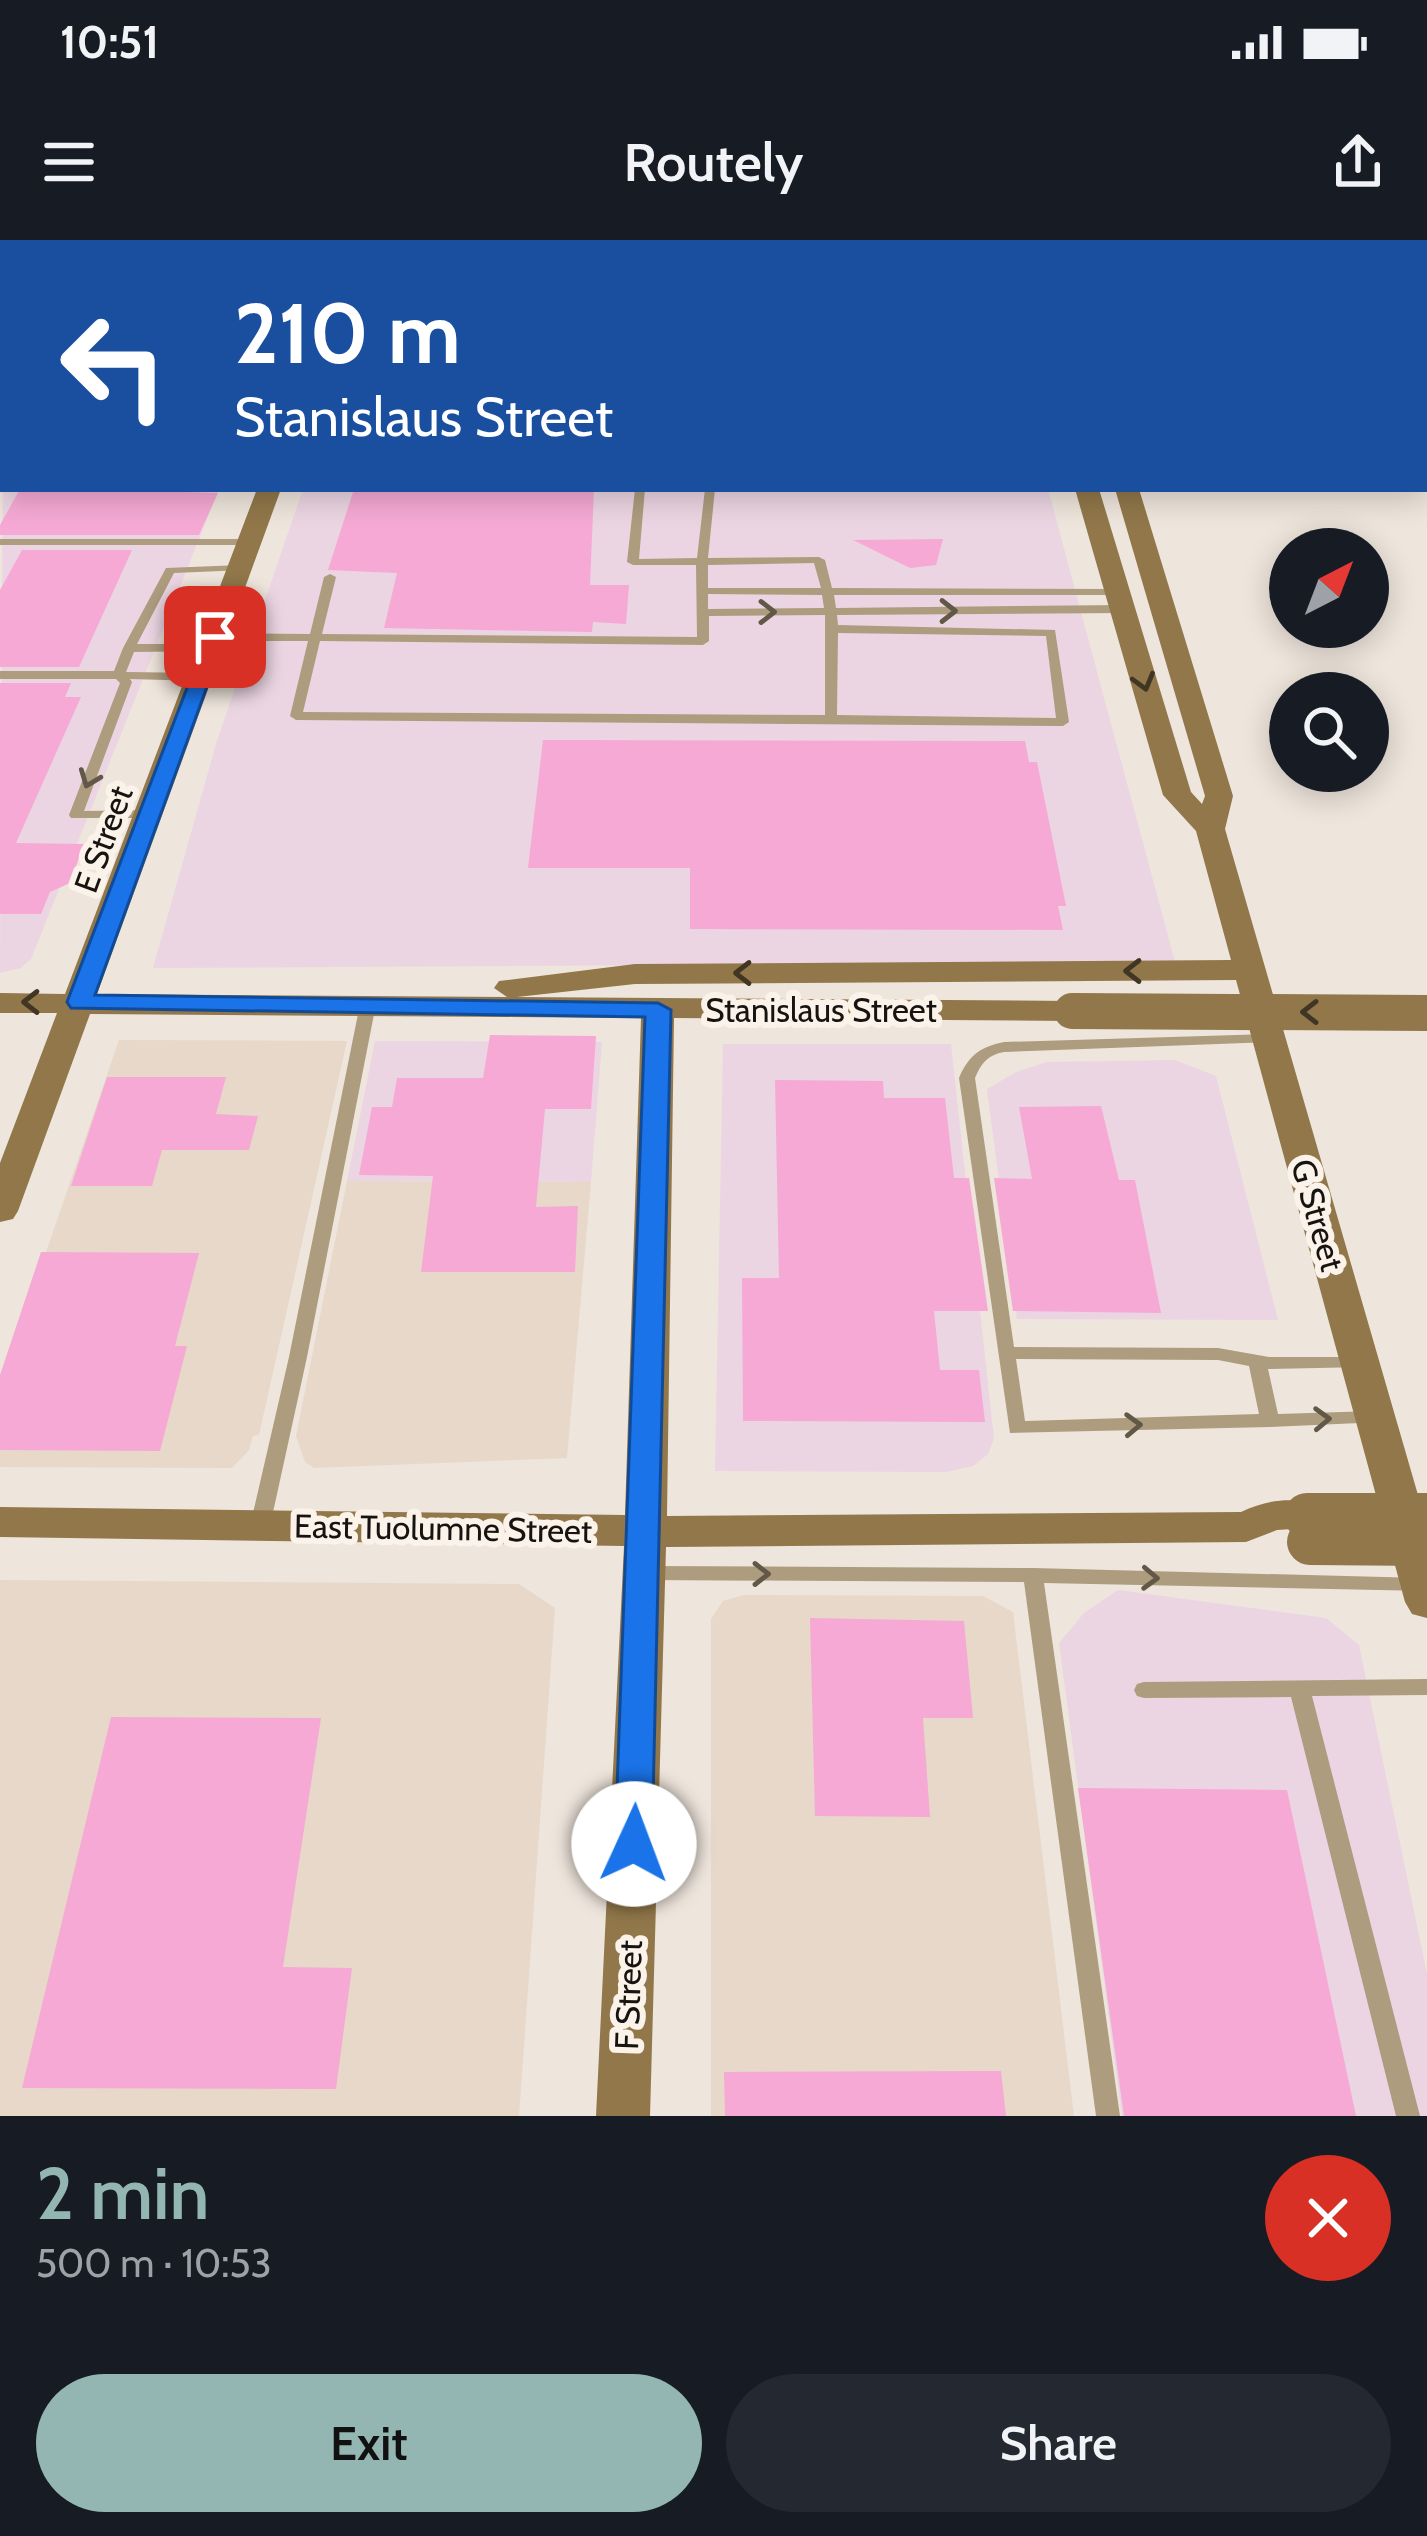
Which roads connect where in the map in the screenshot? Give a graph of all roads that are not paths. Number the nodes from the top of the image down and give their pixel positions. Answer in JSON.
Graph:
{"nodes":[{"id":1,"x":268,"y":492,"type":"edge"},
{"id":2,"x":640,"y":492,"type":"edge"},
{"id":3,"x":710,"y":492,"type":"edge"},
{"id":4,"x":1088,"y":492,"type":"edge"},
{"id":5,"x":1128,"y":492,"type":"edge"},
{"id":6,"x":0,"y":542,"type":"edge"},
{"id":7,"x":245,"y":555,"type":"junction"},
{"id":8,"x":702,"y":562,"type":"junction"},
{"id":9,"x":330,"y":577,"type":"dead end"},
{"id":10,"x":830,"y":590,"type":"junction"},
{"id":11,"x":703,"y":591,"type":"junction"},
{"id":12,"x":1120,"y":600,"type":"junction"},
{"id":13,"x":831,"y":612,"type":"junction"},
{"id":14,"x":702,"y":613,"type":"junction"},
{"id":15,"x":835,"y":629,"type":"junction"},
{"id":16,"x":317,"y":638,"type":"junction"},
{"id":17,"x":129,"y":648,"type":"junction"},
{"id":18,"x":209,"y":654,"type":"junction"},
{"id":19,"x":119,"y":675,"type":"junction"},
{"id":20,"x":0,"y":676,"type":"edge"},
{"id":21,"x":831,"y":719,"type":"junction"},
{"id":22,"x":151,"y":814,"type":"junction"},
{"id":23,"x":1210,"y":829,"type":"junction"},
{"id":24,"x":1250,"y":970,"type":"junction"},
{"id":25,"x":80,"y":1002,"type":"junction"},
{"id":26,"x":0,"y":1003,"type":"edge"},
{"id":27,"x":368,"y":1004,"type":"junction"},
{"id":28,"x":658,"y":1010,"type":"junction"},
{"id":29,"x":1427,"y":1013,"type":"edge"},
{"id":30,"x":1269,"y":1039,"type":"junction"},
{"id":31,"x":0,"y":1211,"type":"edge"},
{"id":32,"x":1006,"y":1353,"type":"junction"},
{"id":33,"x":1257,"y":1360,"type":"junction"},
{"id":34,"x":1360,"y":1363,"type":"junction"},
{"id":35,"x":1375,"y":1417,"type":"junction"},
{"id":36,"x":1270,"y":1421,"type":"junction"},
{"id":37,"x":1427,"y":1516,"type":"edge"},
{"id":38,"x":0,"y":1522,"type":"edge"},
{"id":39,"x":260,"y":1526,"type":"junction"},
{"id":40,"x":1308,"y":1529,"type":"junction"},
{"id":41,"x":645,"y":1551,"type":"junction"},
{"id":42,"x":1033,"y":1575,"type":"junction"},
{"id":43,"x":1426,"y":1576,"type":"edge"},
{"id":44,"x":1427,"y":1687,"type":"edge"},
{"id":45,"x":1299,"y":1688,"type":"junction"},
{"id":46,"x":1144,"y":1690,"type":"dead end"},
{"id":47,"x":623,"y":2116,"type":"edge"},
{"id":48,"x":1108,"y":2116,"type":"edge"},
{"id":49,"x":1408,"y":2116,"type":"edge"}],
"edges":[{"from":1,"to":7,"type":"street","name":"E Street"},
{"from":2,"to":8,"type":"lane"},
{"from":3,"to":8,"type":"lane"},
{"from":4,"to":12,"type":"street","name":"G Street"},
{"from":5,"to":23,"type":"street","name":"G Street"},
{"from":6,"to":7,"type":"lane"},
{"from":7,"to":17,"type":"lane"},
{"from":7,"to":18,"type":"street","name":"E Street"},
{"from":8,"to":10,"type":"lane"},
{"from":8,"to":11,"type":"lane"},
{"from":9,"to":16,"type":"lane"},
{"from":10,"to":11,"type":"lane"},
{"from":10,"to":12,"type":"lane"},
{"from":10,"to":13,"type":"lane"},
{"from":11,"to":14,"type":"lane"},
{"from":13,"to":12,"type":"lane","one_way":true},
{"from":12,"to":23,"type":"street","name":"G Street","one_way":true},
{"from":14,"to":13,"type":"lane","one_way":true},
{"from":13,"to":15,"type":"lane"},
{"from":14,"to":16,"type":"lane"},
{"from":15,"to":21,"type":"lane"},
{"from":15,"to":21,"type":"lane"},
{"from":16,"to":18,"type":"lane"},
{"from":16,"to":21,"type":"lane"},
{"from":17,"to":18,"type":"lane"},
{"from":17,"to":19,"type":"lane"},
{"from":18,"to":19,"type":"lane"},
{"from":18,"to":22,"type":"street","name":"E Street"},
{"from":19,"to":20,"type":"lane"},
{"from":19,"to":22,"type":"lane","one_way":true},
{"from":22,"to":25,"type":"street","name":"E Street"},
{"from":23,"to":24,"type":"street","name":"G Street"},
{"from":24,"to":27,"type":"street","one_way":true},
{"from":24,"to":30,"type":"street","name":"G Street"},
{"from":25,"to":26,"type":"street","name":"Stanislaus Street","one_way":true},
{"from":25,"to":27,"type":"street","name":"Stanislaus Street"},
{"from":25,"to":31,"type":"street","name":"E Street"},
{"from":27,"to":28,"type":"street","name":"Stanislaus Street"},
{"from":27,"to":39,"type":"lane"},
{"from":29,"to":28,"type":"street","name":"Stanislaus Street","one_way":true,"bridge":true},
{"from":28,"to":41,"type":"street","name":"F Street"},
{"from":30,"to":32,"type":"lane"},
{"from":30,"to":34,"type":"street","name":"G Street"},
{"from":32,"to":33,"type":"lane"},
{"from":32,"to":36,"type":"lane","one_way":true},
{"from":33,"to":34,"type":"lane"},
{"from":33,"to":36,"type":"lane"},
{"from":34,"to":35,"type":"street","name":"G Street"},
{"from":36,"to":35,"type":"lane","one_way":true},
{"from":35,"to":43,"type":"street","name":"G Street"},
{"from":37,"to":40,"type":"street","name":"East Tuolumne Street","bridge":true},
{"from":38,"to":39,"type":"street","name":"East Tuolumne Street"},
{"from":39,"to":41,"type":"street","name":"East Tuolumne Street"},
{"from":40,"to":41,"type":"street","name":"East Tuolumne Street"},
{"from":40,"to":43,"type":"street","name":"East Tuolumne Street","bridge":true},
{"from":41,"to":42,"type":"lane","one_way":true},
{"from":41,"to":47,"type":"street","name":"F Street"},
{"from":42,"to":43,"type":"lane","one_way":true},
{"from":42,"to":48,"type":"lane"},
{"from":44,"to":45,"type":"lane"},
{"from":45,"to":46,"type":"lane"},
{"from":45,"to":49,"type":"lane"}]}
